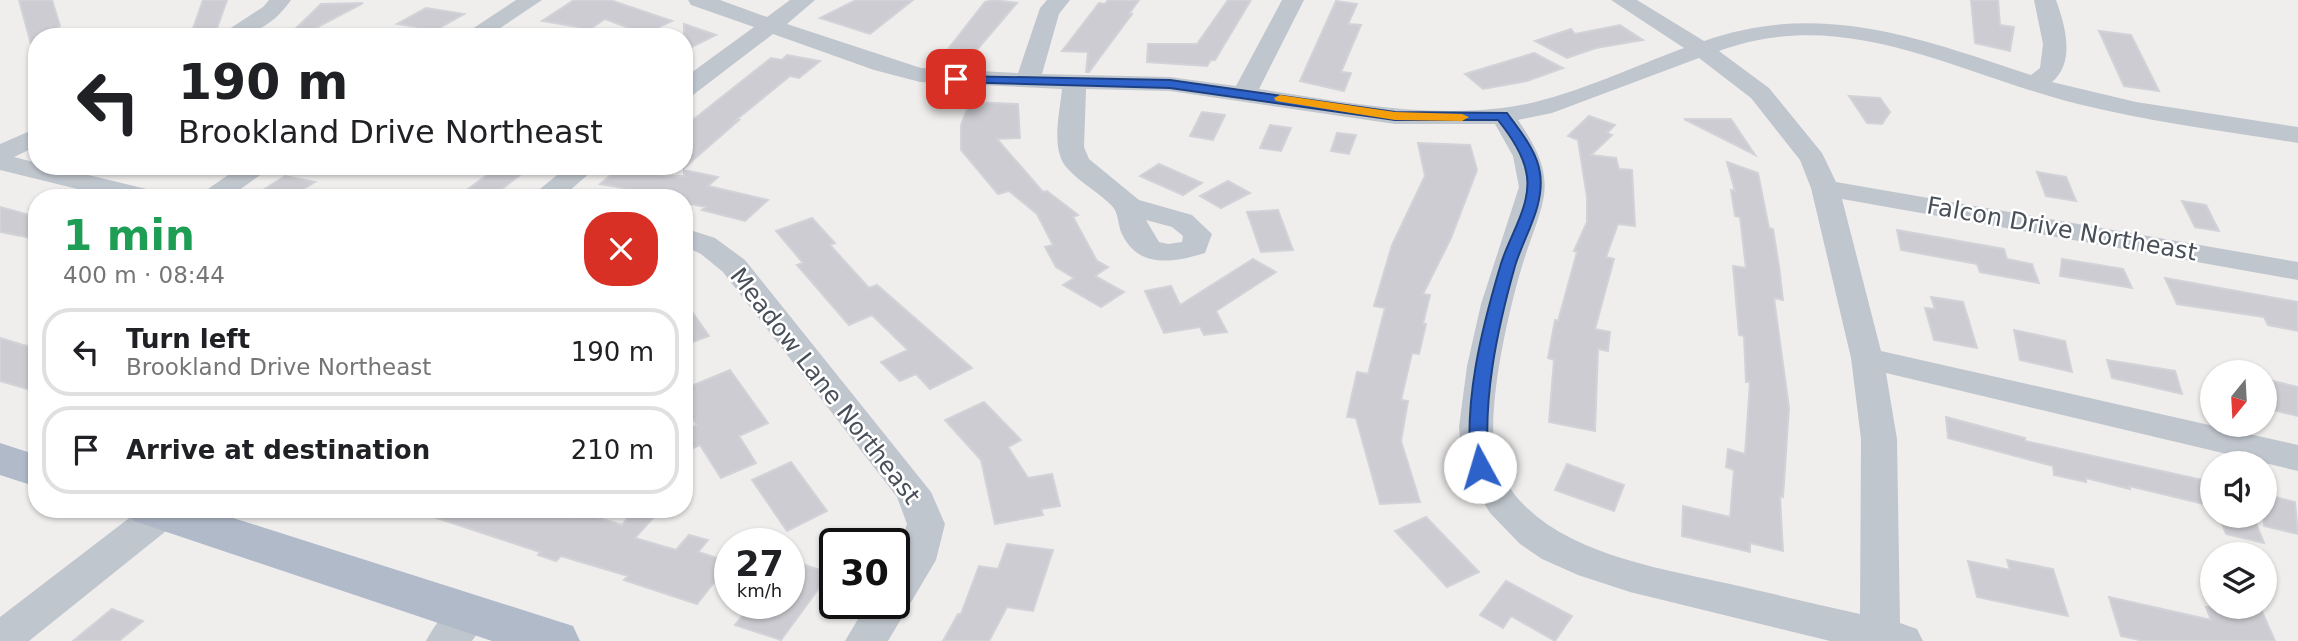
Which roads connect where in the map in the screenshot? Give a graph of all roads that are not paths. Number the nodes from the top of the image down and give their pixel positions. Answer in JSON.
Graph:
{"nodes":[{"id":1,"x":279,"y":0,"type":"edge"},
{"id":2,"x":531,"y":0,"type":"edge"},
{"id":3,"x":699,"y":0,"type":"edge"},
{"id":4,"x":804,"y":0,"type":"edge"},
{"id":5,"x":1059,"y":0,"type":"edge"},
{"id":6,"x":1293,"y":0,"type":"edge"},
{"id":7,"x":1622,"y":0,"type":"edge"},
{"id":8,"x":2045,"y":0,"type":"edge"},
{"id":9,"x":770,"y":25,"type":"junction"},
{"id":10,"x":243,"y":28,"type":"edge"},
{"id":11,"x":486,"y":28,"type":"edge"},
{"id":12,"x":1701,"y":49,"type":"junction"},
{"id":13,"x":1028,"y":81,"type":"junction"},
{"id":14,"x":1074,"y":82,"type":"junction"},
{"id":15,"x":693,"y":83,"type":"edge"},
{"id":16,"x":2035,"y":83,"type":"junction"},
{"id":17,"x":1245,"y":93,"type":"junction"},
{"id":18,"x":1502,"y":116,"type":"junction"},
{"id":19,"x":2298,"y":135,"type":"edge"},
{"id":20,"x":28,"y":140,"type":"edge"},
{"id":21,"x":0,"y":155,"type":"edge"},
{"id":22,"x":0,"y":162,"type":"edge"},
{"id":23,"x":28,"y":169,"type":"edge"},
{"id":24,"x":54,"y":175,"type":"edge"},
{"id":25,"x":246,"y":175,"type":"edge"},
{"id":26,"x":573,"y":175,"type":"edge"},
{"id":27,"x":1825,"y":188,"type":"junction"},
{"id":28,"x":112,"y":189,"type":"edge"},
{"id":29,"x":223,"y":189,"type":"edge"},
{"id":30,"x":555,"y":189,"type":"edge"},
{"id":31,"x":1129,"y":206,"type":"dead end"},
{"id":32,"x":693,"y":239,"type":"edge"},
{"id":33,"x":2298,"y":271,"type":"edge"},
{"id":34,"x":1867,"y":358,"type":"junction"},
{"id":35,"x":2298,"y":458,"type":"edge"},
{"id":36,"x":0,"y":459,"type":"edge"},
{"id":37,"x":28,"y":468,"type":"edge"},
{"id":38,"x":151,"y":518,"type":"edge"},
{"id":39,"x":178,"y":518,"type":"edge"},
{"id":40,"x":910,"y":570,"type":"edge"},
{"id":41,"x":880,"y":619,"type":"edge"},
{"id":42,"x":459,"y":627,"type":"edge"},
{"id":43,"x":1887,"y":639,"type":"edge"},
{"id":44,"x":0,"y":640,"type":"edge"},
{"id":45,"x":555,"y":641,"type":"edge"},
{"id":46,"x":866,"y":641,"type":"edge"}],
"edges":[{"from":1,"to":10,"type":"street"},
{"from":2,"to":11,"type":"street"},
{"from":3,"to":9,"type":"street"},
{"from":4,"to":9,"type":"street"},
{"from":5,"to":13,"type":"street"},
{"from":6,"to":17,"type":"street"},
{"from":7,"to":12,"type":"street"},
{"from":8,"to":16,"type":"street"},
{"from":9,"to":13,"type":"street"},
{"from":9,"to":15,"type":"street"},
{"from":12,"to":16,"type":"street"},
{"from":12,"to":18,"type":"street"},
{"from":12,"to":27,"type":"street"},
{"from":13,"to":14,"type":"street"},
{"from":14,"to":17,"type":"street"},
{"from":14,"to":31,"type":"street"},
{"from":16,"to":19,"type":"street"},
{"from":17,"to":18,"type":"street"},
{"from":18,"to":43,"type":"street"},
{"from":20,"to":21,"type":"street"},
{"from":22,"to":23,"type":"street"},
{"from":24,"to":28,"type":"street"},
{"from":25,"to":29,"type":"street"},
{"from":26,"to":30,"type":"street"},
{"from":27,"to":33,"type":"street","name":"Falcon Drive Northeast"},
{"from":27,"to":34,"type":"street"},
{"from":32,"to":40,"type":"street","name":"Meadow Lane Northeast"},
{"from":34,"to":35,"type":"street"},
{"from":34,"to":43,"type":"street"},
{"from":36,"to":37,"type":"main road"},
{"from":38,"to":44,"type":"street"},
{"from":39,"to":42,"type":"main road"},
{"from":41,"to":46,"type":"street"},
{"from":42,"to":45,"type":"main road"}]}
